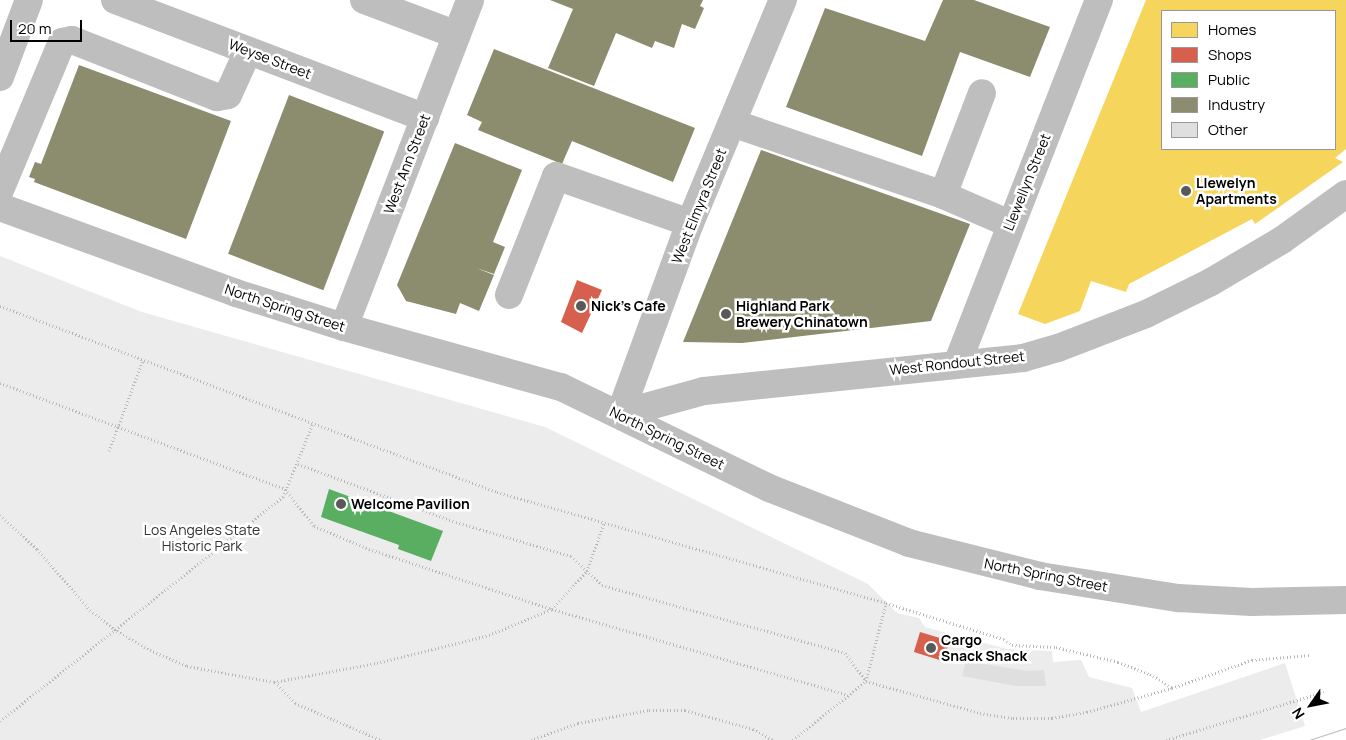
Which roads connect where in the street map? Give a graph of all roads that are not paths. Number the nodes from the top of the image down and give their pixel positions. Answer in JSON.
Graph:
{"nodes":[{"id":1,"x":29,"y":0,"type":"edge"},
{"id":2,"x":115,"y":0,"type":"edge"},
{"id":3,"x":364,"y":0,"type":"edge"},
{"id":4,"x":470,"y":0,"type":"edge"},
{"id":5,"x":783,"y":0,"type":"edge"},
{"id":6,"x":1099,"y":0,"type":"edge"},
{"id":7,"x":457,"y":35,"type":"junction"},
{"id":8,"x":248,"y":50,"type":"junction"},
{"id":9,"x":0,"y":77,"type":"edge"},
{"id":10,"x":982,"y":93,"type":"dead end"},
{"id":11,"x":424,"y":118,"type":"junction"},
{"id":12,"x":732,"y":123,"type":"junction"},
{"id":13,"x":0,"y":190,"type":"edge"},
{"id":14,"x":1346,"y":194,"type":"edge"},
{"id":15,"x":943,"y":195,"type":"junction"},
{"id":16,"x":0,"y":206,"type":"edge"},
{"id":17,"x":690,"y":223,"type":"junction"},
{"id":18,"x":1010,"y":224,"type":"junction"},
{"id":19,"x":508,"y":294,"type":"dead end"},
{"id":20,"x":344,"y":327,"type":"junction"},
{"id":21,"x":957,"y":364,"type":"junction"},
{"id":22,"x":620,"y":414,"type":"junction"},
{"id":23,"x":1346,"y":600,"type":"edge"}],
"edges":[{"from":1,"to":9,"type":"street"},
{"from":2,"to":8,"type":"street","name":"Weyse Street"},
{"from":3,"to":7,"type":"street"},
{"from":4,"to":7,"type":"street","name":"West Ann Street"},
{"from":5,"to":12,"type":"street","name":"West Elmyra Street"},
{"from":6,"to":18,"type":"street","name":"Llewellyn Street"},
{"from":7,"to":11,"type":"street","name":"West Ann Street"},
{"from":8,"to":11,"type":"street","name":"Weyse Street"},
{"from":8,"to":13,"type":"street"},
{"from":10,"to":15,"type":"street"},
{"from":11,"to":20,"type":"street","name":"West Ann Street"},
{"from":12,"to":15,"type":"street"},
{"from":12,"to":17,"type":"street","name":"West Elmyra Street"},
{"from":14,"to":21,"type":"street","name":"West Rondout Street"},
{"from":15,"to":18,"type":"street"},
{"from":16,"to":20,"type":"street","name":"North Spring Street"},
{"from":17,"to":19,"type":"street"},
{"from":17,"to":22,"type":"street","name":"West Elmyra Street"},
{"from":18,"to":21,"type":"street","name":"Llewellyn Street"},
{"from":20,"to":22,"type":"street","name":"North Spring Street"},
{"from":21,"to":22,"type":"street","name":"West Rondout Street"},
{"from":22,"to":23,"type":"street","name":"North Spring Street"}]}
